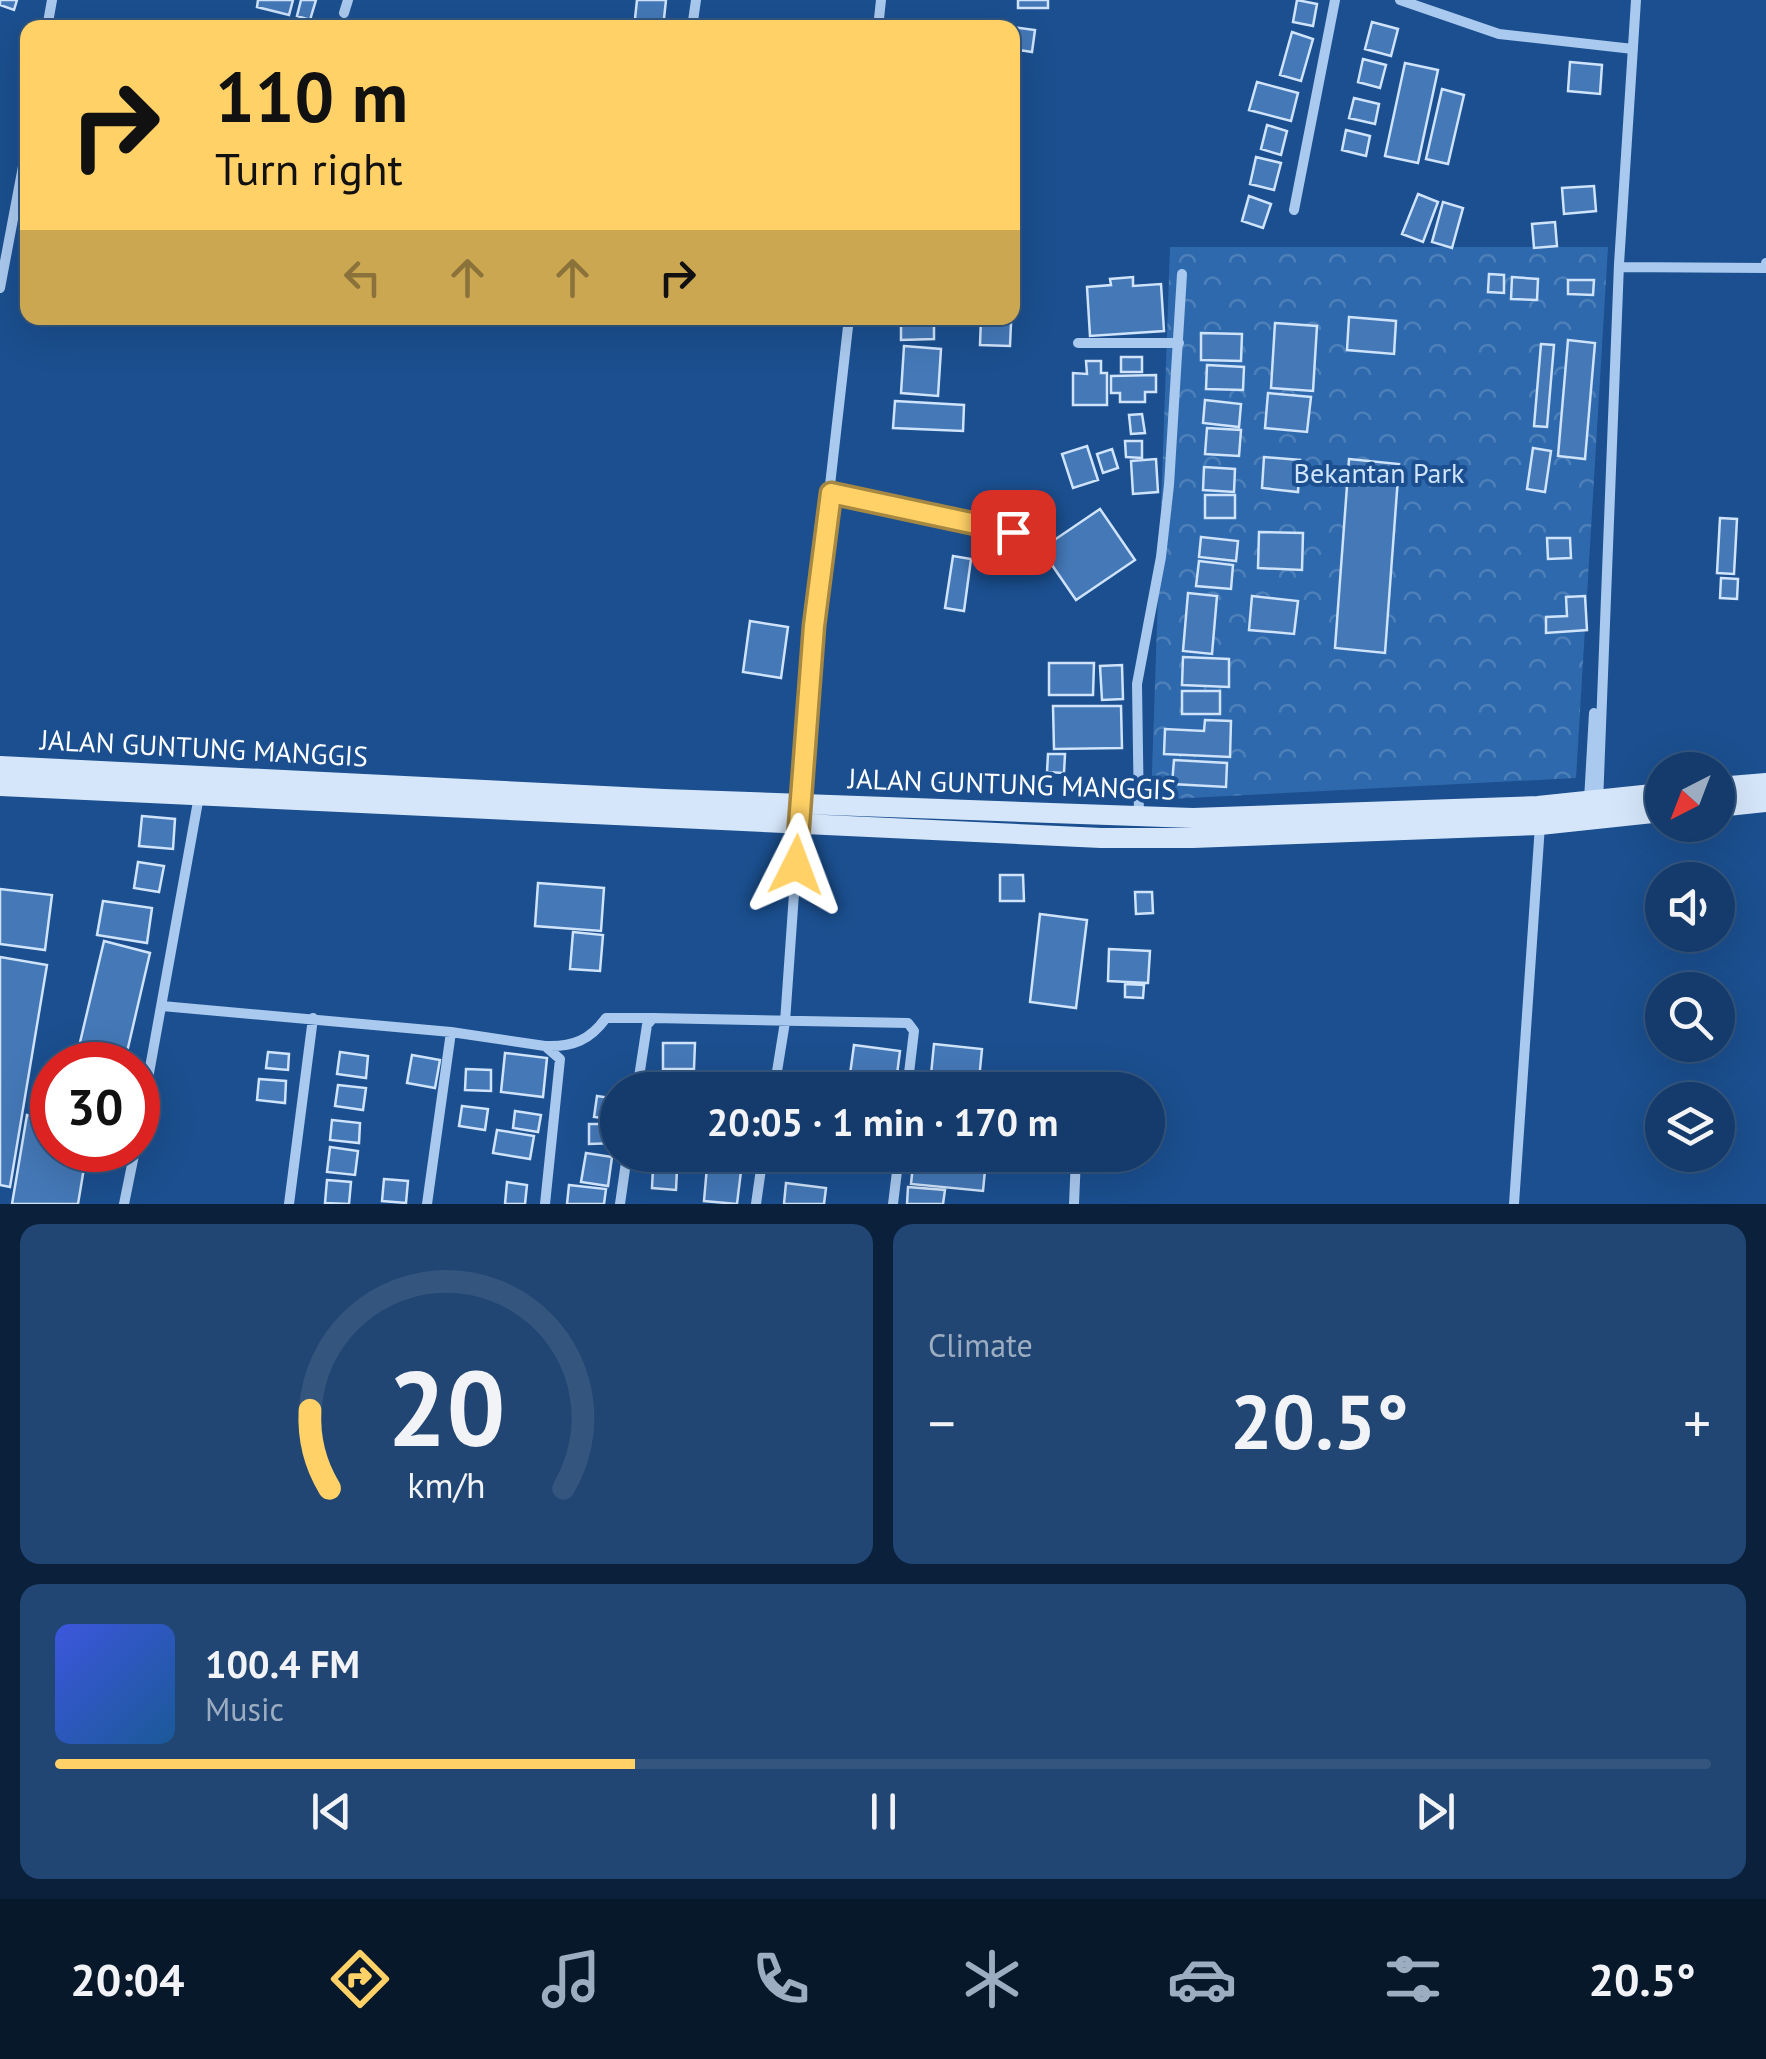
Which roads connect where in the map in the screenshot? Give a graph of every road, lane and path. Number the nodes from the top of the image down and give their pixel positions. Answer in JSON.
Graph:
{"nodes":[{"id":1,"x":348,"y":0,"type":"edge"},
{"id":2,"x":1335,"y":0,"type":"edge"},
{"id":3,"x":1400,"y":0,"type":"edge"},
{"id":4,"x":1636,"y":0,"type":"edge"},
{"id":5,"x":344,"y":14,"type":"dead end"},
{"id":6,"x":1633,"y":48,"type":"junction"},
{"id":7,"x":20,"y":182,"type":"edge"},
{"id":8,"x":1294,"y":210,"type":"dead end"},
{"id":9,"x":1766,"y":263,"type":"edge"},
{"id":10,"x":1619,"y":264,"type":"junction"},
{"id":11,"x":1182,"y":274,"type":"dead end"},
{"id":12,"x":0,"y":288,"type":"edge"},
{"id":13,"x":848,"y":325,"type":"edge"},
{"id":14,"x":1078,"y":342,"type":"dead end"},
{"id":15,"x":1179,"y":343,"type":"junction"},
{"id":16,"x":831,"y":493,"type":"junction"},
{"id":17,"x":1013,"y":532,"type":"dead end"},
{"id":18,"x":0,"y":766,"type":"edge"},
{"id":19,"x":77,"y":780,"type":"junction"},
{"id":20,"x":1766,"y":783,"type":"edge"},
{"id":21,"x":0,"y":786,"type":"edge"},
{"id":22,"x":1735,"y":786,"type":"edge"},
{"id":23,"x":199,"y":796,"type":"junction"},
{"id":24,"x":1645,"y":796,"type":"edge"},
{"id":25,"x":798,"y":802,"type":"junction"},
{"id":26,"x":1766,"y":802,"type":"edge"},
{"id":27,"x":1735,"y":805,"type":"edge"},
{"id":28,"x":1595,"y":806,"type":"junction"},
{"id":29,"x":1645,"y":810,"type":"edge"},
{"id":30,"x":1139,"y":818,"type":"junction"},
{"id":31,"x":798,"y":826,"type":"junction"},
{"id":32,"x":1236,"y":826,"type":"junction"},
{"id":33,"x":1540,"y":826,"type":"junction"},
{"id":34,"x":162,"y":1006,"type":"junction"},
{"id":35,"x":313,"y":1018,"type":"junction"},
{"id":36,"x":653,"y":1018,"type":"junction"},
{"id":37,"x":785,"y":1022,"type":"junction"},
{"id":38,"x":452,"y":1032,"type":"junction"},
{"id":39,"x":155,"y":1042,"type":"edge"},
{"id":40,"x":545,"y":1046,"type":"junction"},
{"id":41,"x":640,"y":1072,"type":"edge"},
{"id":42,"x":777,"y":1072,"type":"edge"},
{"id":43,"x":909,"y":1072,"type":"edge"},
{"id":44,"x":130,"y":1172,"type":"edge"},
{"id":45,"x":625,"y":1172,"type":"edge"},
{"id":46,"x":761,"y":1172,"type":"edge"},
{"id":47,"x":897,"y":1172,"type":"edge"},
{"id":48,"x":1075,"y":1172,"type":"edge"},
{"id":49,"x":124,"y":1204,"type":"edge"},
{"id":50,"x":289,"y":1204,"type":"edge"},
{"id":51,"x":428,"y":1204,"type":"edge"},
{"id":52,"x":544,"y":1204,"type":"edge"},
{"id":53,"x":620,"y":1204,"type":"edge"},
{"id":54,"x":756,"y":1204,"type":"edge"},
{"id":55,"x":893,"y":1204,"type":"edge"},
{"id":56,"x":1074,"y":1204,"type":"edge"},
{"id":57,"x":1514,"y":1204,"type":"edge"}],
"edges":[{"from":1,"to":5,"type":"street"},
{"from":2,"to":8,"type":"street"},
{"from":3,"to":6,"type":"street"},
{"from":4,"to":6,"type":"street"},
{"from":6,"to":10,"type":"street"},
{"from":7,"to":12,"type":"street"},
{"from":9,"to":10,"type":"street"},
{"from":10,"to":28,"type":"street"},
{"from":11,"to":15,"type":"street"},
{"from":13,"to":16,"type":"street"},
{"from":14,"to":15,"type":"street"},
{"from":15,"to":30,"type":"street"},
{"from":16,"to":17,"type":"lane"},
{"from":16,"to":25,"type":"street"},
{"from":18,"to":19,"type":"street","name":"JALAN GUNTUNG MANGGIS"},
{"from":19,"to":21,"type":"street","name":"JALAN GUNTUNG MANGGIS"},
{"from":19,"to":23,"type":"street","name":"JALAN GUNTUNG MANGGIS"},
{"from":19,"to":25,"type":"street","name":"JALAN GUNTUNG MANGGIS"},
{"from":20,"to":22,"type":"street"},
{"from":23,"to":31,"type":"street","name":"JALAN GUNTUNG MANGGIS"},
{"from":23,"to":34,"type":"street"},
{"from":24,"to":28,"type":"street","name":"JALAN GUNTUNG MANGGIS"},
{"from":25,"to":30,"type":"street","name":"JALAN GUNTUNG MANGGIS"},
{"from":25,"to":31,"type":"street"},
{"from":26,"to":27,"type":"street"},
{"from":28,"to":29,"type":"street","name":"JALAN GUNTUNG MANGGIS"},
{"from":28,"to":32,"type":"street","name":"JALAN GUNTUNG MANGGIS"},
{"from":28,"to":33,"type":"street","name":"JALAN GUNTUNG MANGGIS"},
{"from":30,"to":32,"type":"street","name":"JALAN GUNTUNG MANGGIS"},
{"from":31,"to":32,"type":"street","name":"JALAN GUNTUNG MANGGIS"},
{"from":31,"to":37,"type":"street"},
{"from":32,"to":33,"type":"street","name":"JALAN GUNTUNG MANGGIS"},
{"from":33,"to":57,"type":"street"},
{"from":34,"to":35,"type":"street"},
{"from":34,"to":39,"type":"street"},
{"from":35,"to":38,"type":"street"},
{"from":35,"to":50,"type":"street"},
{"from":36,"to":37,"type":"street"},
{"from":36,"to":40,"type":"street"},
{"from":36,"to":41,"type":"street"},
{"from":37,"to":42,"type":"street"},
{"from":37,"to":43,"type":"street"},
{"from":38,"to":40,"type":"street"},
{"from":38,"to":51,"type":"street"},
{"from":40,"to":52,"type":"street"},
{"from":44,"to":49,"type":"street"},
{"from":45,"to":53,"type":"street"},
{"from":46,"to":54,"type":"street"},
{"from":47,"to":55,"type":"street"},
{"from":48,"to":56,"type":"street"}]}
